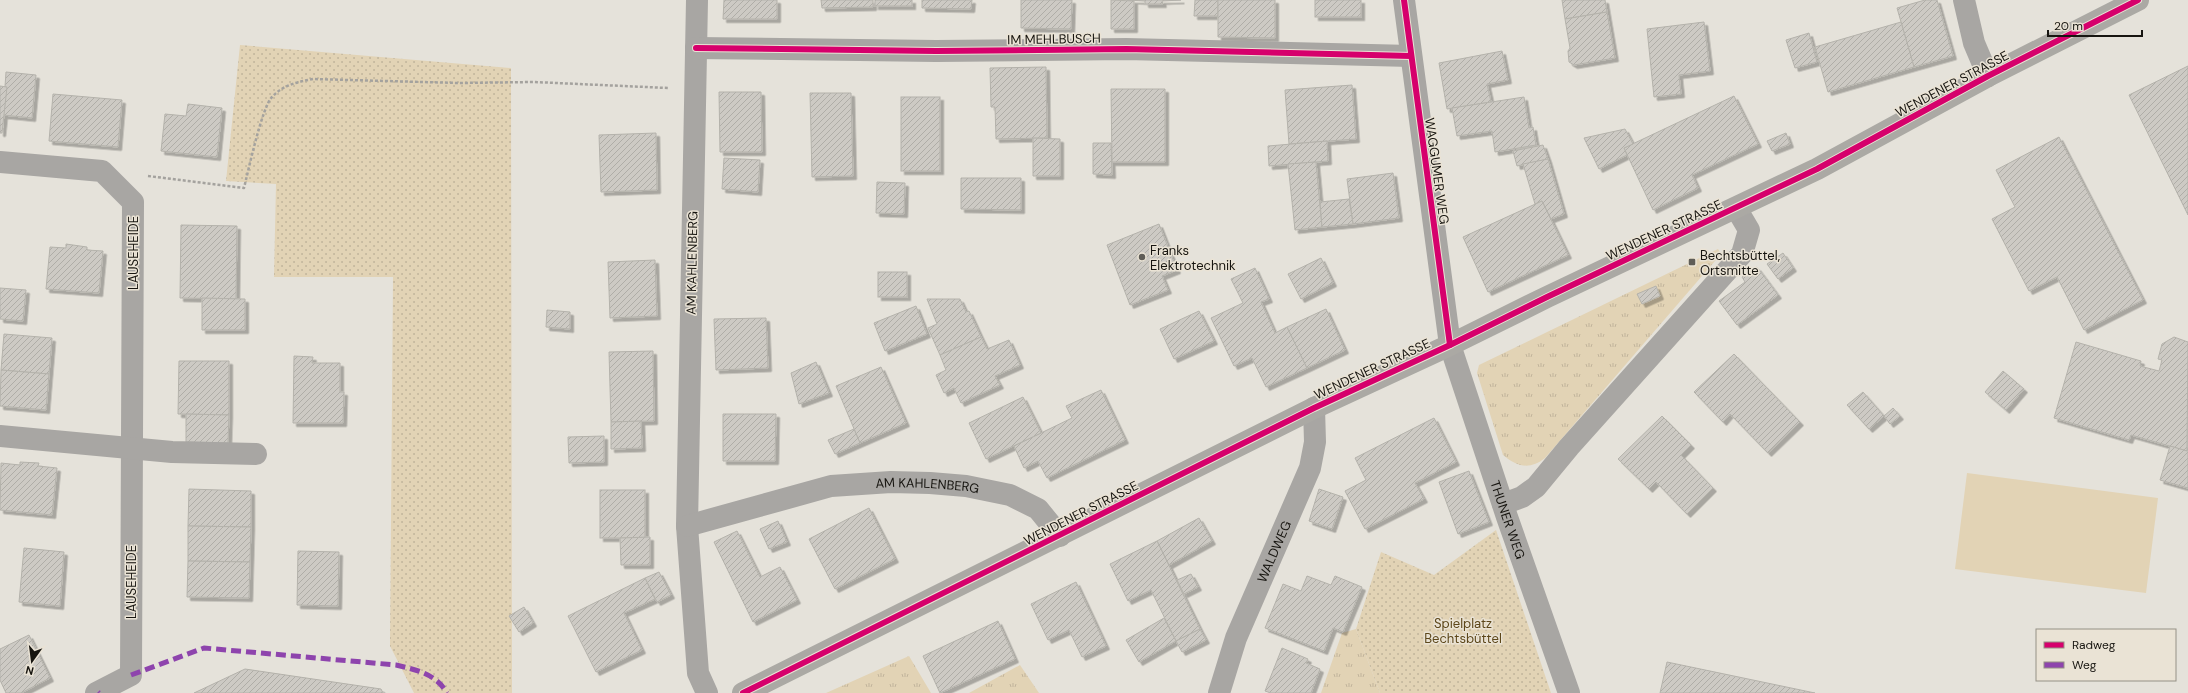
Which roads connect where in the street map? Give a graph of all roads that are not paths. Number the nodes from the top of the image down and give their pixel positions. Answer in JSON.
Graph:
{"nodes":[{"id":1,"x":697,"y":0,"type":"edge"},
{"id":2,"x":1404,"y":0,"type":"edge"},
{"id":3,"x":1964,"y":0,"type":"edge"},
{"id":4,"x":2138,"y":0,"type":"edge"},
{"id":5,"x":696,"y":48,"type":"junction"},
{"id":6,"x":1411,"y":56,"type":"junction"},
{"id":7,"x":1988,"y":76,"type":"junction"},
{"id":8,"x":0,"y":162,"type":"edge"},
{"id":9,"x":1736,"y":208,"type":"junction"},
{"id":10,"x":1450,"y":345,"type":"junction"},
{"id":11,"x":1314,"y":408,"type":"junction"},
{"id":12,"x":0,"y":436,"type":"edge"},
{"id":13,"x":132,"y":449,"type":"junction"},
{"id":14,"x":256,"y":454,"type":"dead end"},
{"id":15,"x":1503,"y":504,"type":"junction"},
{"id":16,"x":687,"y":526,"type":"junction"},
{"id":17,"x":1060,"y":536,"type":"junction"},
{"id":18,"x":96,"y":693,"type":"edge"},
{"id":19,"x":707,"y":693,"type":"edge"},
{"id":20,"x":743,"y":693,"type":"edge"},
{"id":21,"x":1219,"y":693,"type":"edge"},
{"id":22,"x":1569,"y":693,"type":"edge"}],
"edges":[{"from":1,"to":5,"type":"street","name":"AM KAHLENBERG"},
{"from":2,"to":6,"type":"street","name":"WAGGUMER WEG"},
{"from":3,"to":7,"type":"street"},
{"from":4,"to":7,"type":"main road","name":"WENDENER STRASSE"},
{"from":5,"to":6,"type":"street","name":"IM MEHLBUSCH"},
{"from":5,"to":16,"type":"street","name":"AM KAHLENBERG"},
{"from":6,"to":10,"type":"street","name":"WAGGUMER WEG"},
{"from":7,"to":9,"type":"main road","name":"WENDENER STRASSE"},
{"from":8,"to":13,"type":"street","name":"LAUSEHEIDE"},
{"from":9,"to":10,"type":"main road","name":"WENDENER STRASSE"},
{"from":9,"to":15,"type":"street","name":"WENDENER STRASSE"},
{"from":10,"to":11,"type":"main road","name":"WENDENER STRASSE"},
{"from":10,"to":15,"type":"street","name":"THUNER WEG"},
{"from":11,"to":17,"type":"main road","name":"WENDENER STRASSE"},
{"from":11,"to":21,"type":"street","name":"WALDWEG"},
{"from":12,"to":13,"type":"street"},
{"from":13,"to":14,"type":"street"},
{"from":13,"to":18,"type":"street","name":"LAUSEHEIDE"},
{"from":15,"to":22,"type":"street","name":"THUNER WEG"},
{"from":16,"to":17,"type":"street","name":"AM KAHLENBERG"},
{"from":16,"to":19,"type":"street","name":"AM KAHLENBERG"},
{"from":17,"to":20,"type":"main road","name":"WENDENER STRASSE"}]}
